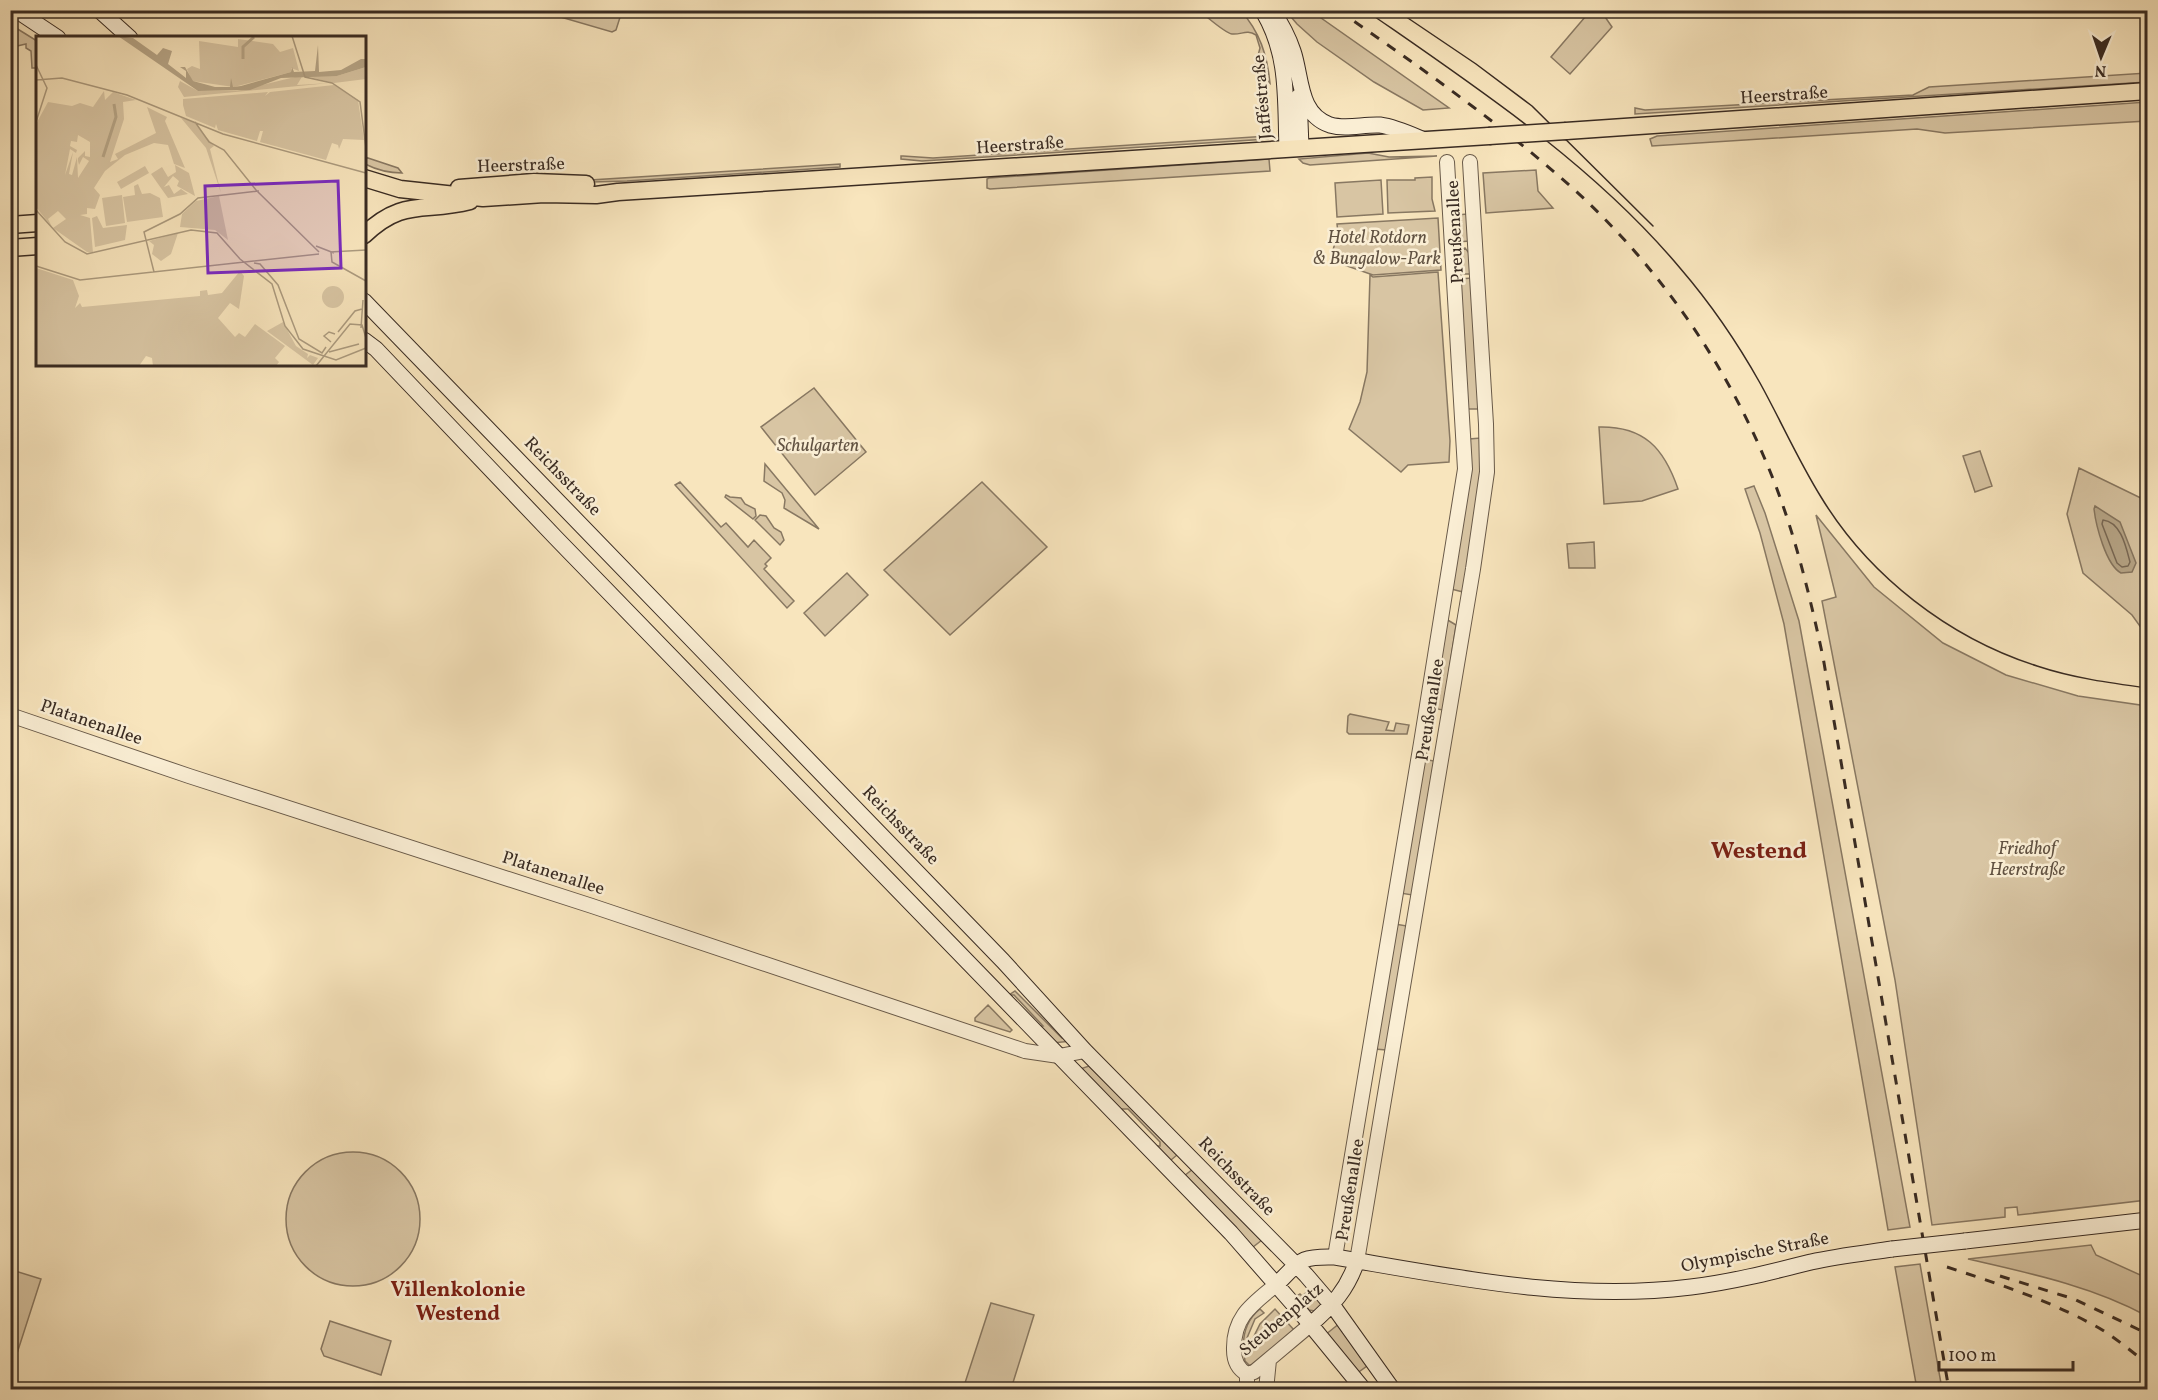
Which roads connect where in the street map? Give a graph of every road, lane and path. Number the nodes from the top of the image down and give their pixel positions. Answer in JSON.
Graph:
{"nodes":[{"id":1,"x":16,"y":10,"type":"edge"},
{"id":2,"x":99,"y":10,"type":"edge"},
{"id":3,"x":1262,"y":10,"type":"edge"},
{"id":4,"x":1272,"y":10,"type":"edge"},
{"id":5,"x":55,"y":36,"type":"edge"},
{"id":6,"x":128,"y":36,"type":"edge"},
{"id":7,"x":1299,"y":81,"type":"junction"},
{"id":8,"x":2148,"y":92,"type":"edge"},
{"id":9,"x":1341,"y":128,"type":"joint"},
{"id":10,"x":1424,"y":140,"type":"junction"},
{"id":11,"x":1294,"y":148,"type":"junction"},
{"id":12,"x":1447,"y":162,"type":"dead end"},
{"id":13,"x":1470,"y":162,"type":"dead end"},
{"id":14,"x":366,"y":179,"type":"edge"},
{"id":15,"x":423,"y":191,"type":"junction"},
{"id":16,"x":618,"y":192,"type":"junction"},
{"id":17,"x":483,"y":198,"type":"junction"},
{"id":18,"x":36,"y":223,"type":"edge"},
{"id":19,"x":10,"y":225,"type":"edge"},
{"id":20,"x":366,"y":233,"type":"edge"},
{"id":21,"x":36,"y":246,"type":"edge"},
{"id":22,"x":10,"y":248,"type":"edge"},
{"id":23,"x":366,"y":303,"type":"edge"},
{"id":24,"x":380,"y":318,"type":"junction"},
{"id":25,"x":366,"y":329,"type":"edge"},
{"id":26,"x":366,"y":342,"type":"edge"},
{"id":27,"x":10,"y":715,"type":"edge"},
{"id":28,"x":1085,"y":1051,"type":"junction"},
{"id":29,"x":1059,"y":1056,"type":"junction"},
{"id":30,"x":2148,"y":1220,"type":"edge"},
{"id":31,"x":1335,"y":1257,"type":"junction"},
{"id":32,"x":1357,"y":1261,"type":"junction"},
{"id":33,"x":1296,"y":1265,"type":"junction"},
{"id":34,"x":1277,"y":1284,"type":"junction"},
{"id":35,"x":1333,"y":1305,"type":"junction"},
{"id":36,"x":1310,"y":1325,"type":"junction"},
{"id":37,"x":1269,"y":1360,"type":"junction"},
{"id":38,"x":1247,"y":1374,"type":"junction"},
{"id":39,"x":1247,"y":1389,"type":"edge"},
{"id":40,"x":1266,"y":1389,"type":"edge"},
{"id":41,"x":1364,"y":1389,"type":"edge"},
{"id":42,"x":1393,"y":1389,"type":"edge"}],
"edges":[{"from":1,"to":5,"type":"main road"},
{"from":2,"to":6,"type":"main road"},
{"from":3,"to":11,"type":"main road","name":"Jafféstraße"},
{"from":4,"to":7,"type":"main road","name":"Jafféstraße"},
{"from":7,"to":9,"type":"main road","name":"Jafféstraße"},
{"from":7,"to":11,"type":"main road","name":"Jafféstraße"},
{"from":8,"to":10,"type":"main road","name":"Heerstraße","bridge":true},
{"from":9,"to":10,"type":"main road","name":"Heerstraße"},
{"from":10,"to":11,"type":"main road","name":"Heerstraße"},
{"from":11,"to":16,"type":"main road","name":"Heerstraße"},
{"from":12,"to":31,"type":"street","name":"Preußenallee"},
{"from":13,"to":32,"type":"street","name":"Preußenallee"},
{"from":14,"to":15,"type":"main road","name":"Heerstraße"},
{"from":15,"to":16,"type":"main road","name":"Heerstraße"},
{"from":15,"to":17,"type":"main road","name":"Heerstraße"},
{"from":16,"to":17,"type":"main road","name":"Heerstraße"},
{"from":17,"to":20,"type":"main road","name":"Heerstraße"},
{"from":18,"to":19,"type":"main road"},
{"from":21,"to":22,"type":"main road"},
{"from":23,"to":24,"type":"main road","name":"Reichsstraße"},
{"from":24,"to":25,"type":"main road"},
{"from":24,"to":28,"type":"main road","name":"Reichsstraße"},
{"from":26,"to":29,"type":"main road"},
{"from":27,"to":29,"type":"street","name":"Platanenallee"},
{"from":28,"to":29,"type":"street","name":"Platanenallee"},
{"from":28,"to":33,"type":"main road","name":"Reichsstraße"},
{"from":29,"to":34,"type":"main road"},
{"from":30,"to":32,"type":"main road","name":"Olympische Straße","bridge":true},
{"from":31,"to":32,"type":"main road","name":"Olympische Straße"},
{"from":31,"to":33,"type":"main road","name":"Steubenplatz"},
{"from":32,"to":35,"type":"main road","name":"Steubenplatz"},
{"from":33,"to":34,"type":"main road","name":"Steubenplatz"},
{"from":33,"to":35,"type":"main road","name":"Reichsstraße"},
{"from":34,"to":36,"type":"main road"},
{"from":34,"to":38,"type":"street","name":"Steubenplatz"},
{"from":35,"to":36,"type":"main road","name":"Steubenplatz"},
{"from":35,"to":42,"type":"main road","name":"Reichsstraße"},
{"from":36,"to":37,"type":"street","name":"Steubenplatz"},
{"from":36,"to":41,"type":"main road"},
{"from":37,"to":38,"type":"street","name":"Steubenplatz"},
{"from":37,"to":40,"type":"street"},
{"from":38,"to":39,"type":"street"}]}
